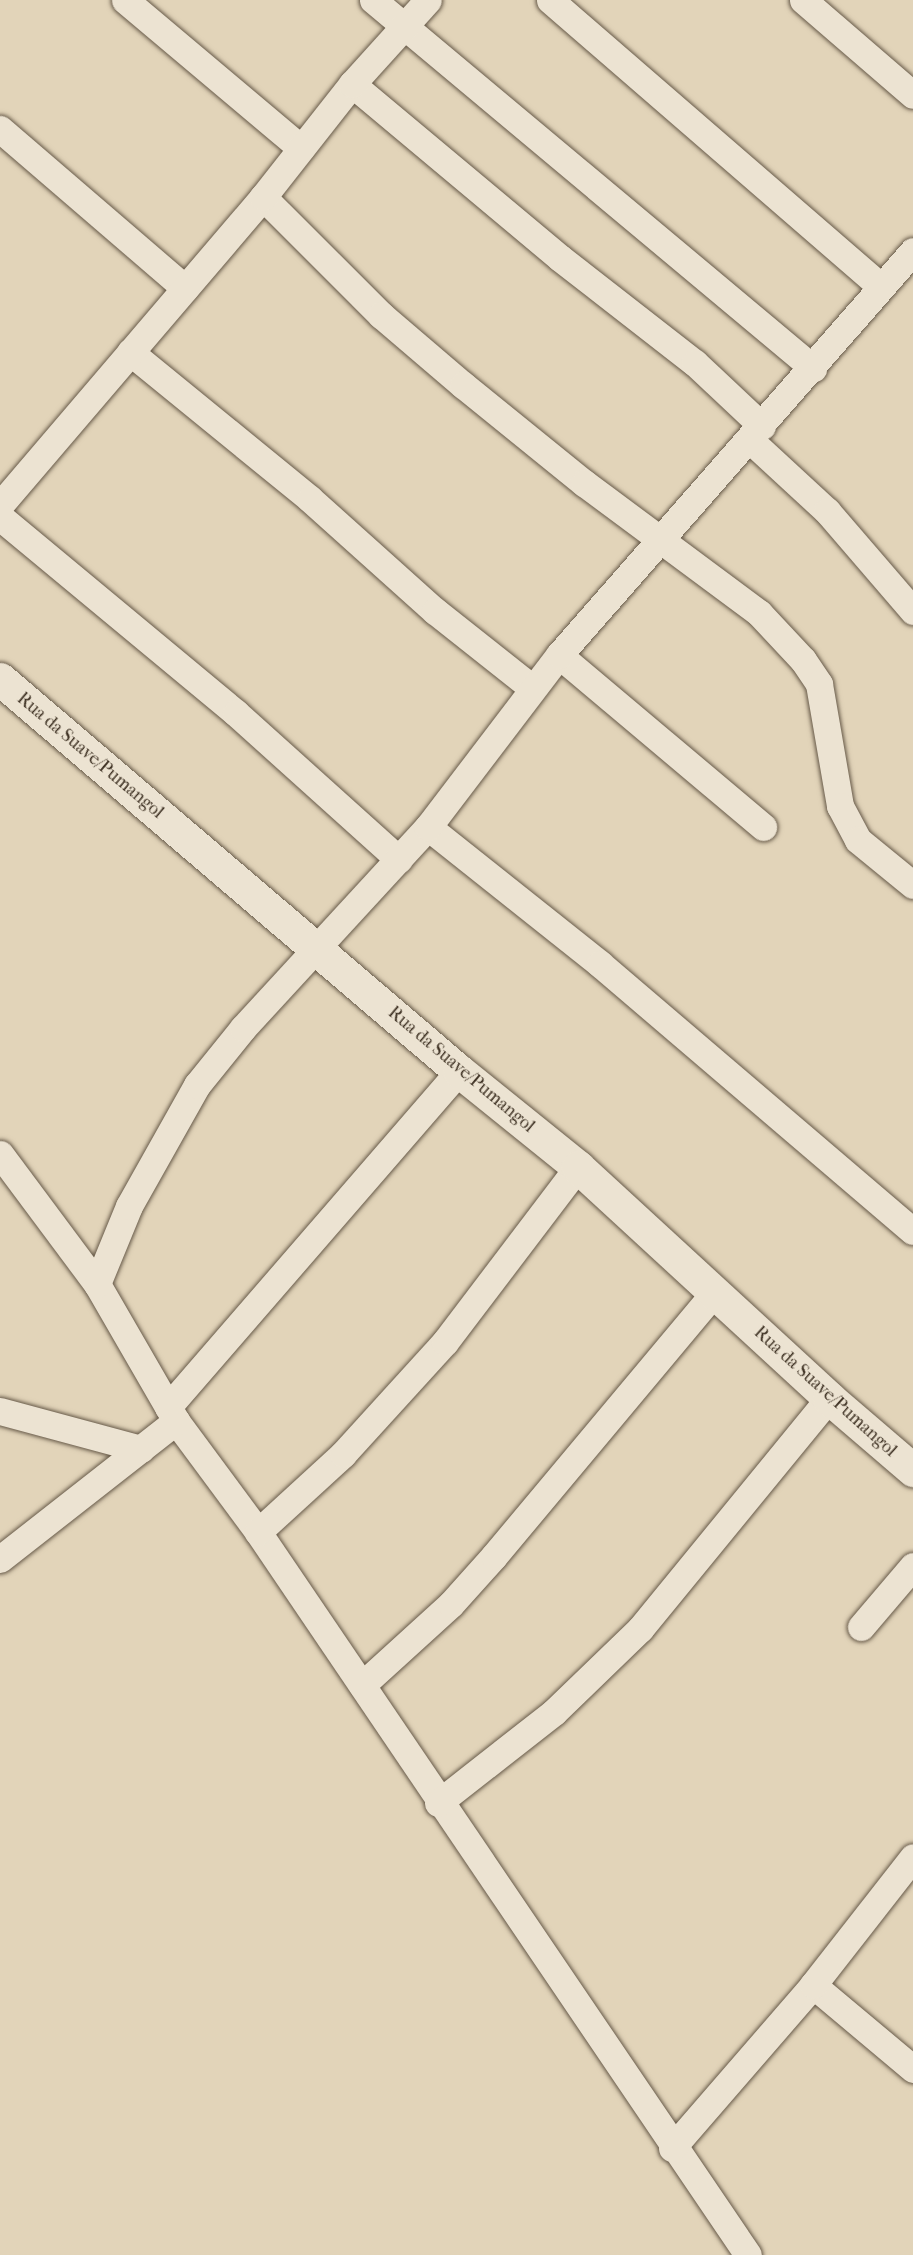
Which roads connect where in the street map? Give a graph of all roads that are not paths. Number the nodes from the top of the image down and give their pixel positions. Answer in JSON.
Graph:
{"nodes":[{"id":1,"x":125,"y":0,"type":"edge"},
{"id":2,"x":373,"y":0,"type":"edge"},
{"id":3,"x":428,"y":0,"type":"edge"},
{"id":4,"x":550,"y":0,"type":"edge"},
{"id":5,"x":802,"y":0,"type":"edge"},
{"id":6,"x":404,"y":25,"type":"junction"},
{"id":7,"x":352,"y":84,"type":"junction"},
{"id":8,"x":913,"y":95,"type":"edge"},
{"id":9,"x":0,"y":129,"type":"edge"},
{"id":10,"x":301,"y":148,"type":"junction"},
{"id":11,"x":263,"y":197,"type":"junction"},
{"id":12,"x":909,"y":266,"type":"edge"},
{"id":13,"x":881,"y":287,"type":"junction"},
{"id":14,"x":185,"y":288,"type":"junction"},
{"id":15,"x":130,"y":352,"type":"junction"},
{"id":16,"x":813,"y":368,"type":"junction"},
{"id":17,"x":756,"y":433,"type":"junction"},
{"id":18,"x":0,"y":505,"type":"edge"},
{"id":19,"x":0,"y":518,"type":"edge"},
{"id":20,"x":661,"y":538,"type":"junction"},
{"id":21,"x":913,"y":611,"type":"edge"},
{"id":22,"x":559,"y":655,"type":"junction"},
{"id":23,"x":0,"y":680,"type":"edge"},
{"id":24,"x":532,"y":688,"type":"junction"},
{"id":25,"x":428,"y":827,"type":"junction"},
{"id":26,"x":763,"y":827,"type":"dead end"},
{"id":27,"x":399,"y":860,"type":"junction"},
{"id":28,"x":913,"y":885,"type":"edge"},
{"id":29,"x":318,"y":951,"type":"junction"},
{"id":30,"x":459,"y":1071,"type":"junction"},
{"id":31,"x":0,"y":1154,"type":"edge"},
{"id":32,"x":578,"y":1167,"type":"junction"},
{"id":33,"x":913,"y":1231,"type":"edge"},
{"id":34,"x":97,"y":1284,"type":"junction"},
{"id":35,"x":714,"y":1292,"type":"junction"},
{"id":36,"x":829,"y":1398,"type":"junction"},
{"id":37,"x":0,"y":1411,"type":"edge"},
{"id":38,"x":172,"y":1414,"type":"junction"},
{"id":39,"x":141,"y":1449,"type":"junction"},
{"id":40,"x":913,"y":1470,"type":"edge"},
{"id":41,"x":258,"y":1532,"type":"junction"},
{"id":42,"x":0,"y":1559,"type":"edge"},
{"id":43,"x":913,"y":1566,"type":"edge"},
{"id":44,"x":861,"y":1627,"type":"dead end"},
{"id":45,"x":362,"y":1685,"type":"junction"},
{"id":46,"x":438,"y":1803,"type":"junction"},
{"id":47,"x":913,"y":1857,"type":"edge"},
{"id":48,"x":813,"y":1985,"type":"junction"},
{"id":49,"x":913,"y":2069,"type":"edge"},
{"id":50,"x":672,"y":2148,"type":"junction"},
{"id":51,"x":748,"y":2255,"type":"edge"}],
"edges":[{"from":1,"to":10,"type":"street"},
{"from":2,"to":6,"type":"street"},
{"from":3,"to":6,"type":"street"},
{"from":4,"to":13,"type":"street"},
{"from":5,"to":8,"type":"street"},
{"from":6,"to":7,"type":"street"},
{"from":6,"to":16,"type":"street"},
{"from":7,"to":10,"type":"street"},
{"from":7,"to":17,"type":"street"},
{"from":9,"to":14,"type":"street"},
{"from":10,"to":11,"type":"street"},
{"from":11,"to":14,"type":"street"},
{"from":11,"to":20,"type":"street"},
{"from":12,"to":13,"type":"street"},
{"from":13,"to":16,"type":"street"},
{"from":14,"to":15,"type":"street"},
{"from":15,"to":18,"type":"street"},
{"from":15,"to":24,"type":"street"},
{"from":16,"to":17,"type":"street"},
{"from":17,"to":20,"type":"street"},
{"from":17,"to":21,"type":"street"},
{"from":19,"to":27,"type":"street"},
{"from":20,"to":22,"type":"street"},
{"from":20,"to":28,"type":"street"},
{"from":22,"to":24,"type":"street"},
{"from":22,"to":26,"type":"street"},
{"from":23,"to":29,"type":"street","name":"Rua da Suave/Pumangol"},
{"from":24,"to":25,"type":"street"},
{"from":25,"to":27,"type":"street"},
{"from":25,"to":33,"type":"street"},
{"from":27,"to":29,"type":"street"},
{"from":29,"to":30,"type":"street","name":"Rua da Suave/Pumangol"},
{"from":29,"to":34,"type":"street"},
{"from":30,"to":32,"type":"street","name":"Rua da Suave/Pumangol"},
{"from":30,"to":38,"type":"street"},
{"from":31,"to":34,"type":"street"},
{"from":32,"to":35,"type":"street","name":"Rua da Suave/Pumangol"},
{"from":32,"to":41,"type":"street"},
{"from":34,"to":38,"type":"street"},
{"from":35,"to":36,"type":"street","name":"Rua da Suave/Pumangol"},
{"from":35,"to":45,"type":"street"},
{"from":36,"to":40,"type":"street","name":"Rua da Suave/Pumangol"},
{"from":36,"to":46,"type":"street"},
{"from":37,"to":39,"type":"street"},
{"from":38,"to":39,"type":"street"},
{"from":38,"to":41,"type":"street"},
{"from":39,"to":42,"type":"street"},
{"from":41,"to":45,"type":"street"},
{"from":43,"to":44,"type":"street"},
{"from":45,"to":46,"type":"street"},
{"from":46,"to":50,"type":"street"},
{"from":47,"to":48,"type":"street"},
{"from":48,"to":49,"type":"street"},
{"from":48,"to":50,"type":"street"},
{"from":50,"to":51,"type":"street"}]}
